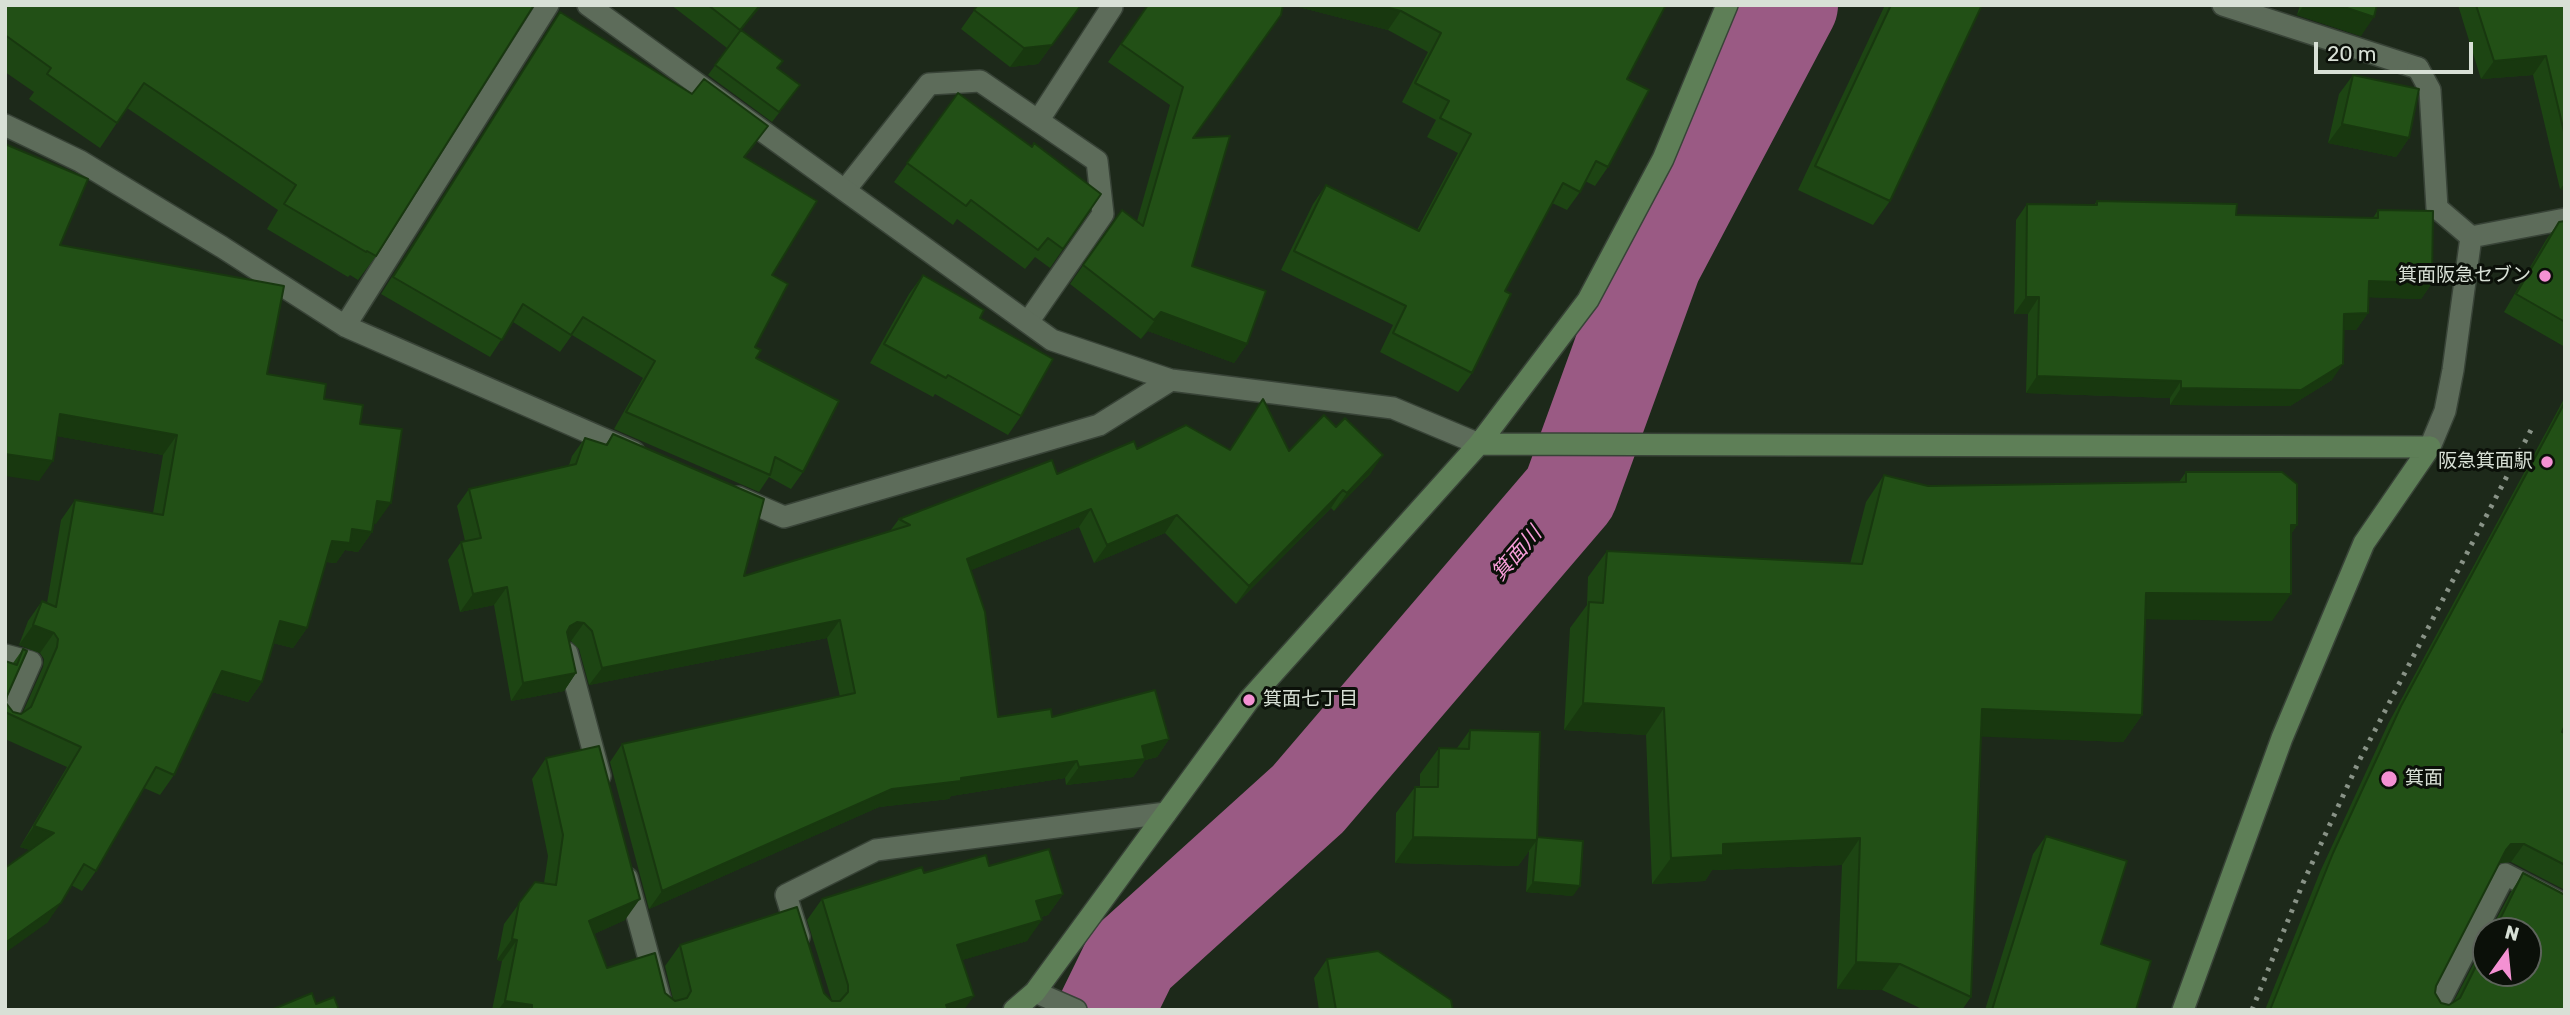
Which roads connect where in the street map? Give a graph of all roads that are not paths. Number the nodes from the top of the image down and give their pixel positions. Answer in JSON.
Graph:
{"nodes":[{"id":1,"x":548,"y":5,"type":"edge"},
{"id":2,"x":588,"y":5,"type":"edge"},
{"id":3,"x":1727,"y":5,"type":"edge"},
{"id":4,"x":2223,"y":5,"type":"edge"},
{"id":5,"x":1112,"y":7,"type":"dead end"},
{"id":6,"x":1038,"y":121,"type":"junction"},
{"id":7,"x":5,"y":125,"type":"edge"},
{"id":8,"x":845,"y":190,"type":"junction"},
{"id":9,"x":2565,"y":219,"type":"edge"},
{"id":10,"x":2471,"y":237,"type":"junction"},
{"id":11,"x":1028,"y":322,"type":"junction"},
{"id":12,"x":345,"y":326,"type":"junction"},
{"id":13,"x":1171,"y":380,"type":"junction"},
{"id":14,"x":1479,"y":444,"type":"junction"},
{"id":15,"x":2430,"y":447,"type":"junction"},
{"id":16,"x":658,"y":462,"type":"edge"},
{"id":17,"x":721,"y":489,"type":"edge"},
{"id":18,"x":567,"y":653,"type":"edge"},
{"id":19,"x":5,"y":655,"type":"edge"},
{"id":20,"x":5,"y":721,"type":"edge"},
{"id":21,"x":606,"y":798,"type":"edge"},
{"id":22,"x":1166,"y":813,"type":"junction"},
{"id":23,"x":624,"y":864,"type":"edge"},
{"id":24,"x":2565,"y":905,"type":"edge"},
{"id":25,"x":805,"y":959,"type":"edge"},
{"id":26,"x":1035,"y":992,"type":"junction"},
{"id":27,"x":663,"y":1010,"type":"edge"},
{"id":28,"x":1014,"y":1010,"type":"edge"},
{"id":29,"x":1076,"y":1010,"type":"edge"},
{"id":30,"x":2183,"y":1010,"type":"edge"},
{"id":31,"x":2435,"y":1010,"type":"edge"}],
"edges":[{"from":1,"to":12,"type":"street"},
{"from":2,"to":8,"type":"street"},
{"from":3,"to":14,"type":"street"},
{"from":4,"to":10,"type":"street"},
{"from":5,"to":6,"type":"street"},
{"from":6,"to":8,"type":"street"},
{"from":6,"to":11,"type":"street"},
{"from":7,"to":12,"type":"street"},
{"from":8,"to":11,"type":"street"},
{"from":9,"to":10,"type":"street"},
{"from":10,"to":15,"type":"street"},
{"from":11,"to":13,"type":"street"},
{"from":12,"to":16,"type":"street"},
{"from":13,"to":14,"type":"street"},
{"from":13,"to":17,"type":"street"},
{"from":14,"to":15,"type":"street"},
{"from":14,"to":22,"type":"street"},
{"from":15,"to":30,"type":"street"},
{"from":18,"to":21,"type":"street"},
{"from":19,"to":20,"type":"street"},
{"from":22,"to":25,"type":"street"},
{"from":22,"to":26,"type":"street"},
{"from":23,"to":27,"type":"street"},
{"from":24,"to":31,"type":"street"},
{"from":26,"to":28,"type":"street"},
{"from":26,"to":29,"type":"street"}]}
